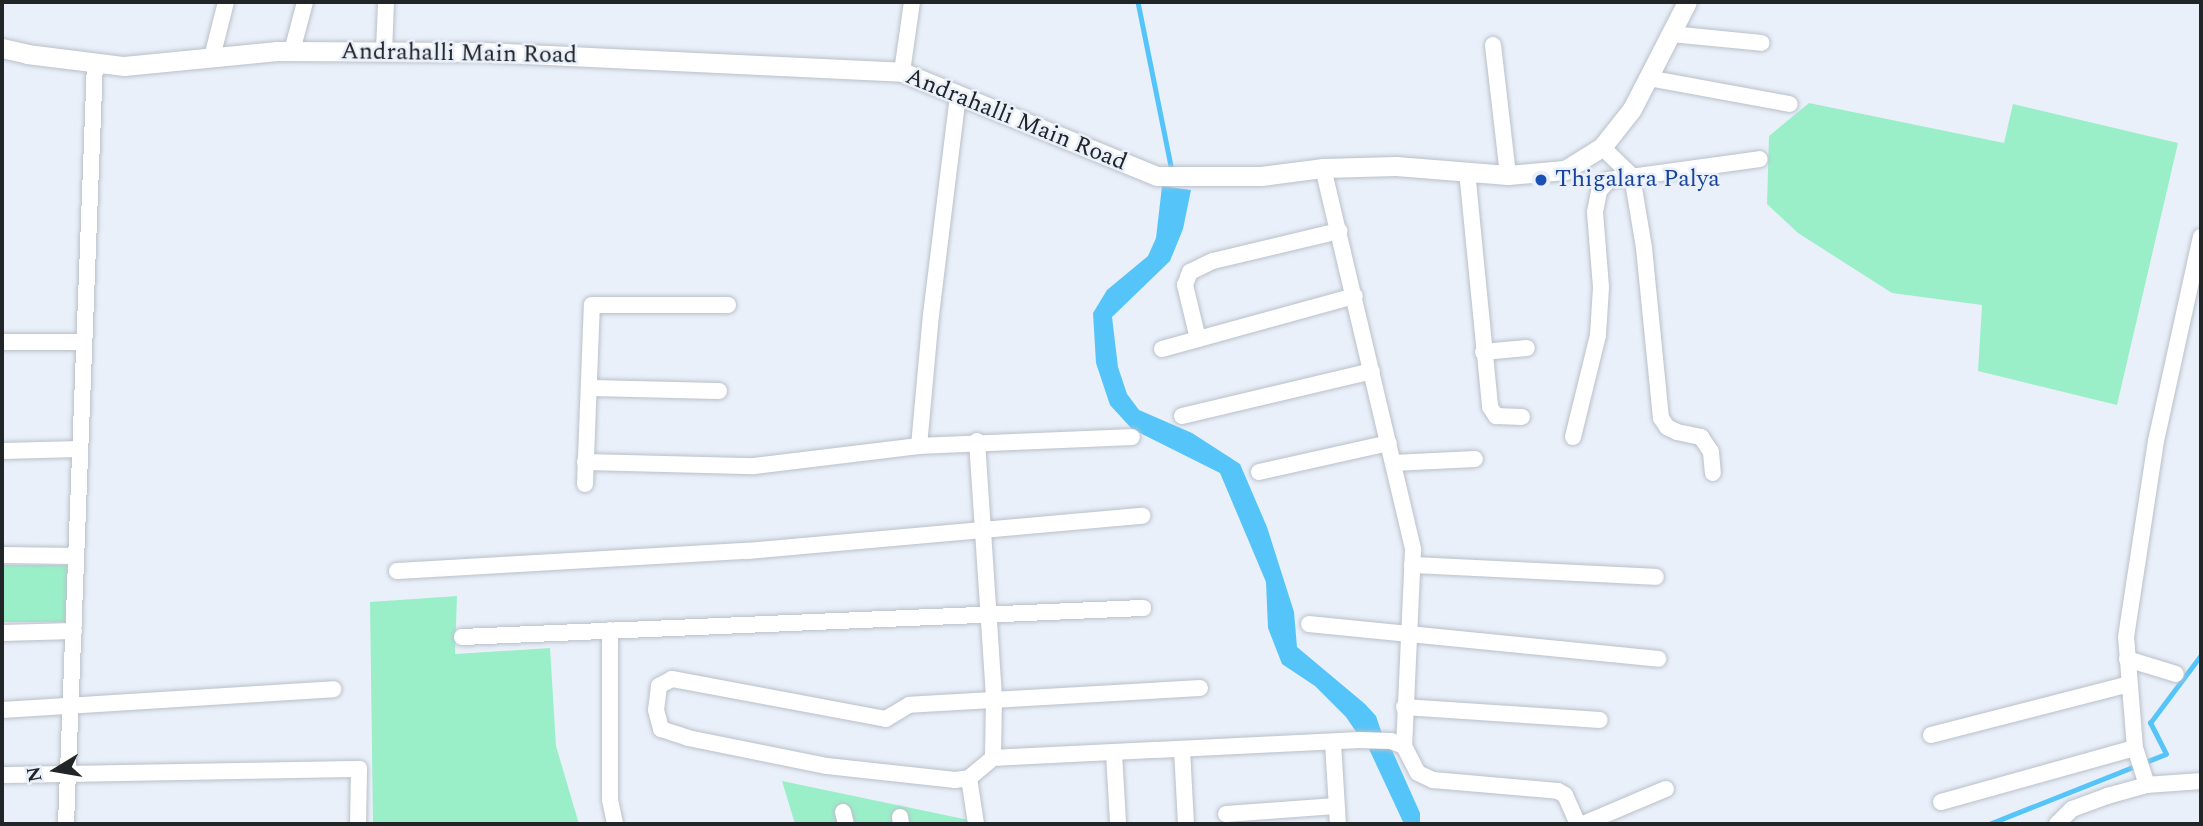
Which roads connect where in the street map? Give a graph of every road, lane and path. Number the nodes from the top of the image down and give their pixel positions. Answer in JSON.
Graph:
{"nodes":[{"id":1,"x":226,"y":2,"type":"edge"},
{"id":2,"x":305,"y":2,"type":"edge"},
{"id":3,"x":386,"y":2,"type":"edge"},
{"id":4,"x":912,"y":2,"type":"edge"},
{"id":5,"x":1687,"y":2,"type":"edge"},
{"id":6,"x":1671,"y":34,"type":"junction"},
{"id":7,"x":1762,"y":43,"type":"dead end"},
{"id":8,"x":1493,"y":45,"type":"dead end"},
{"id":9,"x":2,"y":48,"type":"edge"},
{"id":10,"x":292,"y":51,"type":"junction"},
{"id":11,"x":384,"y":52,"type":"junction"},
{"id":12,"x":212,"y":57,"type":"junction"},
{"id":13,"x":95,"y":62,"type":"junction"},
{"id":14,"x":902,"y":72,"type":"junction"},
{"id":15,"x":1648,"y":78,"type":"junction"},
{"id":16,"x":958,"y":96,"type":"junction"},
{"id":17,"x":1790,"y":104,"type":"dead end"},
{"id":18,"x":1602,"y":147,"type":"junction"},
{"id":19,"x":1760,"y":159,"type":"dead end"},
{"id":20,"x":1323,"y":168,"type":"junction"},
{"id":21,"x":1467,"y":172,"type":"junction"},
{"id":22,"x":1508,"y":176,"type":"junction"},
{"id":23,"x":1632,"y":176,"type":"junction"},
{"id":24,"x":1339,"y":231,"type":"junction"},
{"id":25,"x":2201,"y":237,"type":"edge"},
{"id":26,"x":1355,"y":296,"type":"junction"},
{"id":27,"x":728,"y":305,"type":"dead end"},
{"id":28,"x":1198,"y":339,"type":"junction"},
{"id":29,"x":2,"y":342,"type":"edge"},
{"id":30,"x":84,"y":342,"type":"junction"},
{"id":31,"x":1527,"y":348,"type":"dead end"},
{"id":32,"x":1162,"y":349,"type":"dead end"},
{"id":33,"x":1483,"y":352,"type":"junction"},
{"id":34,"x":1372,"y":371,"type":"junction"},
{"id":35,"x":589,"y":388,"type":"junction"},
{"id":36,"x":719,"y":391,"type":"dead end"},
{"id":37,"x":1182,"y":416,"type":"dead end"},
{"id":38,"x":1522,"y":417,"type":"dead end"},
{"id":39,"x":1132,"y":437,"type":"dead end"},
{"id":40,"x":1573,"y":437,"type":"dead end"},
{"id":41,"x":977,"y":442,"type":"junction"},
{"id":42,"x":1388,"y":443,"type":"junction"},
{"id":43,"x":919,"y":446,"type":"junction"},
{"id":44,"x":80,"y":449,"type":"junction"},
{"id":45,"x":2,"y":451,"type":"edge"},
{"id":46,"x":1475,"y":460,"type":"dead end"},
{"id":47,"x":585,"y":462,"type":"junction"},
{"id":48,"x":1393,"y":463,"type":"junction"},
{"id":49,"x":1259,"y":472,"type":"dead end"},
{"id":50,"x":1713,"y":473,"type":"dead end"},
{"id":51,"x":585,"y":484,"type":"dead end"},
{"id":52,"x":1142,"y":516,"type":"dead end"},
{"id":53,"x":985,"y":529,"type":"junction"},
{"id":54,"x":2,"y":555,"type":"edge"},
{"id":55,"x":76,"y":556,"type":"junction"},
{"id":56,"x":1412,"y":565,"type":"junction"},
{"id":57,"x":397,"y":571,"type":"dead end"},
{"id":58,"x":1656,"y":577,"type":"dead end"},
{"id":59,"x":1143,"y":608,"type":"dead end"},
{"id":60,"x":989,"y":614,"type":"junction"},
{"id":61,"x":1310,"y":624,"type":"dead end"},
{"id":62,"x":610,"y":630,"type":"junction"},
{"id":63,"x":74,"y":631,"type":"junction"},
{"id":64,"x":2,"y":633,"type":"edge"},
{"id":65,"x":1409,"y":635,"type":"junction"},
{"id":66,"x":462,"y":637,"type":"dead end"},
{"id":67,"x":1658,"y":659,"type":"dead end"},
{"id":68,"x":2127,"y":659,"type":"junction"},
{"id":69,"x":2176,"y":674,"type":"dead end"},
{"id":70,"x":2129,"y":684,"type":"junction"},
{"id":71,"x":1200,"y":688,"type":"dead end"},
{"id":72,"x":333,"y":689,"type":"dead end"},
{"id":73,"x":994,"y":698,"type":"junction"},
{"id":74,"x":72,"y":707,"type":"junction"},
{"id":75,"x":1404,"y":707,"type":"junction"},
{"id":76,"x":2,"y":710,"type":"edge"},
{"id":77,"x":1600,"y":720,"type":"dead end"},
{"id":78,"x":1931,"y":735,"type":"dead end"},
{"id":79,"x":1333,"y":743,"type":"junction"},
{"id":80,"x":1397,"y":743,"type":"junction"},
{"id":81,"x":1182,"y":750,"type":"junction"},
{"id":82,"x":1114,"y":753,"type":"junction"},
{"id":83,"x":993,"y":758,"type":"junction"},
{"id":84,"x":2141,"y":765,"type":"junction"},
{"id":85,"x":68,"y":773,"type":"junction"},
{"id":86,"x":2,"y":775,"type":"edge"},
{"id":87,"x":969,"y":778,"type":"junction"},
{"id":88,"x":2201,"y":781,"type":"edge"},
{"id":89,"x":1666,"y":789,"type":"dead end"},
{"id":90,"x":1941,"y":802,"type":"dead end"},
{"id":91,"x":1336,"y":806,"type":"junction"},
{"id":92,"x":1226,"y":814,"type":"dead end"},
{"id":93,"x":1265,"y":819,"type":"edge"},
{"id":94,"x":1118,"y":822,"type":"dead end"},
{"id":95,"x":66,"y":824,"type":"edge"},
{"id":96,"x":358,"y":824,"type":"edge"},
{"id":97,"x":615,"y":824,"type":"edge"},
{"id":98,"x":976,"y":824,"type":"edge"},
{"id":99,"x":1186,"y":824,"type":"edge"},
{"id":100,"x":1338,"y":824,"type":"edge"},
{"id":101,"x":1581,"y":824,"type":"edge"},
{"id":102,"x":2057,"y":824,"type":"edge"}],
"edges":[{"from":1,"to":12,"type":"street"},
{"from":2,"to":10,"type":"street"},
{"from":3,"to":11,"type":"street"},
{"from":4,"to":14,"type":"street"},
{"from":5,"to":6,"type":"main road","name":"Andrahalli Main Road"},
{"from":6,"to":7,"type":"street"},
{"from":6,"to":15,"type":"main road","name":"Andrahalli Main Road"},
{"from":8,"to":22,"type":"street"},
{"from":9,"to":13,"type":"main road","name":"Andrahalli Main Road"},
{"from":10,"to":11,"type":"main road","name":"Andrahalli Main Road"},
{"from":10,"to":12,"type":"main road","name":"Andrahalli Main Road"},
{"from":11,"to":14,"type":"main road","name":"Andrahalli Main Road"},
{"from":12,"to":13,"type":"main road","name":"Andrahalli Main Road"},
{"from":13,"to":30,"type":"street"},
{"from":14,"to":16,"type":"main road","name":"Andrahalli Main Road"},
{"from":15,"to":17,"type":"street"},
{"from":15,"to":18,"type":"main road","name":"Andrahalli Main Road"},
{"from":16,"to":20,"type":"main road","name":"Andrahalli Main Road"},
{"from":16,"to":43,"type":"street"},
{"from":18,"to":22,"type":"main road","name":"Andrahalli Main Road"},
{"from":18,"to":23,"type":"street"},
{"from":19,"to":23,"type":"street"},
{"from":20,"to":21,"type":"main road","name":"Andrahalli Main Road"},
{"from":20,"to":24,"type":"street"},
{"from":21,"to":22,"type":"main road","name":"Andrahalli Main Road"},
{"from":21,"to":33,"type":"street"},
{"from":23,"to":40,"type":"street"},
{"from":23,"to":50,"type":"street"},
{"from":24,"to":26,"type":"street"},
{"from":24,"to":28,"type":"street"},
{"from":25,"to":68,"type":"street"},
{"from":26,"to":28,"type":"street"},
{"from":26,"to":34,"type":"street"},
{"from":27,"to":35,"type":"street"},
{"from":28,"to":32,"type":"street"},
{"from":29,"to":30,"type":"street"},
{"from":30,"to":44,"type":"street"},
{"from":31,"to":33,"type":"street"},
{"from":33,"to":38,"type":"street"},
{"from":34,"to":37,"type":"street"},
{"from":34,"to":42,"type":"street"},
{"from":35,"to":36,"type":"street"},
{"from":35,"to":47,"type":"street"},
{"from":39,"to":41,"type":"street"},
{"from":41,"to":43,"type":"street"},
{"from":41,"to":53,"type":"street"},
{"from":42,"to":48,"type":"street"},
{"from":42,"to":49,"type":"street"},
{"from":43,"to":47,"type":"street"},
{"from":44,"to":45,"type":"street"},
{"from":44,"to":55,"type":"street"},
{"from":46,"to":48,"type":"street"},
{"from":47,"to":51,"type":"street"},
{"from":48,"to":56,"type":"street"},
{"from":52,"to":53,"type":"street"},
{"from":53,"to":57,"type":"street"},
{"from":53,"to":60,"type":"street"},
{"from":54,"to":55,"type":"street"},
{"from":55,"to":63,"type":"street"},
{"from":56,"to":58,"type":"street"},
{"from":56,"to":65,"type":"street"},
{"from":59,"to":60,"type":"street"},
{"from":60,"to":62,"type":"street"},
{"from":60,"to":73,"type":"street"},
{"from":61,"to":65,"type":"street"},
{"from":62,"to":66,"type":"street"},
{"from":62,"to":97,"type":"street"},
{"from":63,"to":64,"type":"street"},
{"from":63,"to":74,"type":"street"},
{"from":65,"to":67,"type":"street"},
{"from":65,"to":75,"type":"street"},
{"from":68,"to":69,"type":"street"},
{"from":68,"to":70,"type":"street"},
{"from":70,"to":78,"type":"street"},
{"from":70,"to":84,"type":"street"},
{"from":71,"to":73,"type":"street"},
{"from":72,"to":74,"type":"street"},
{"from":73,"to":83,"type":"street"},
{"from":73,"to":87,"type":"street"},
{"from":74,"to":76,"type":"street"},
{"from":74,"to":85,"type":"street"},
{"from":75,"to":77,"type":"street"},
{"from":75,"to":80,"type":"street"},
{"from":79,"to":80,"type":"street"},
{"from":79,"to":81,"type":"street"},
{"from":79,"to":91,"type":"street"},
{"from":80,"to":101,"type":"street"},
{"from":81,"to":82,"type":"street"},
{"from":81,"to":99,"type":"street"},
{"from":82,"to":83,"type":"street"},
{"from":82,"to":94,"type":"street"},
{"from":83,"to":87,"type":"street"},
{"from":84,"to":88,"type":"street"},
{"from":84,"to":90,"type":"street"},
{"from":84,"to":102,"type":"street"},
{"from":85,"to":86,"type":"street"},
{"from":85,"to":95,"type":"street"},
{"from":85,"to":96,"type":"street"},
{"from":87,"to":98,"type":"street"},
{"from":89,"to":101,"type":"street"},
{"from":91,"to":93,"type":"street"},
{"from":91,"to":100,"type":"street"},
{"from":92,"to":93,"type":"street"}]}
